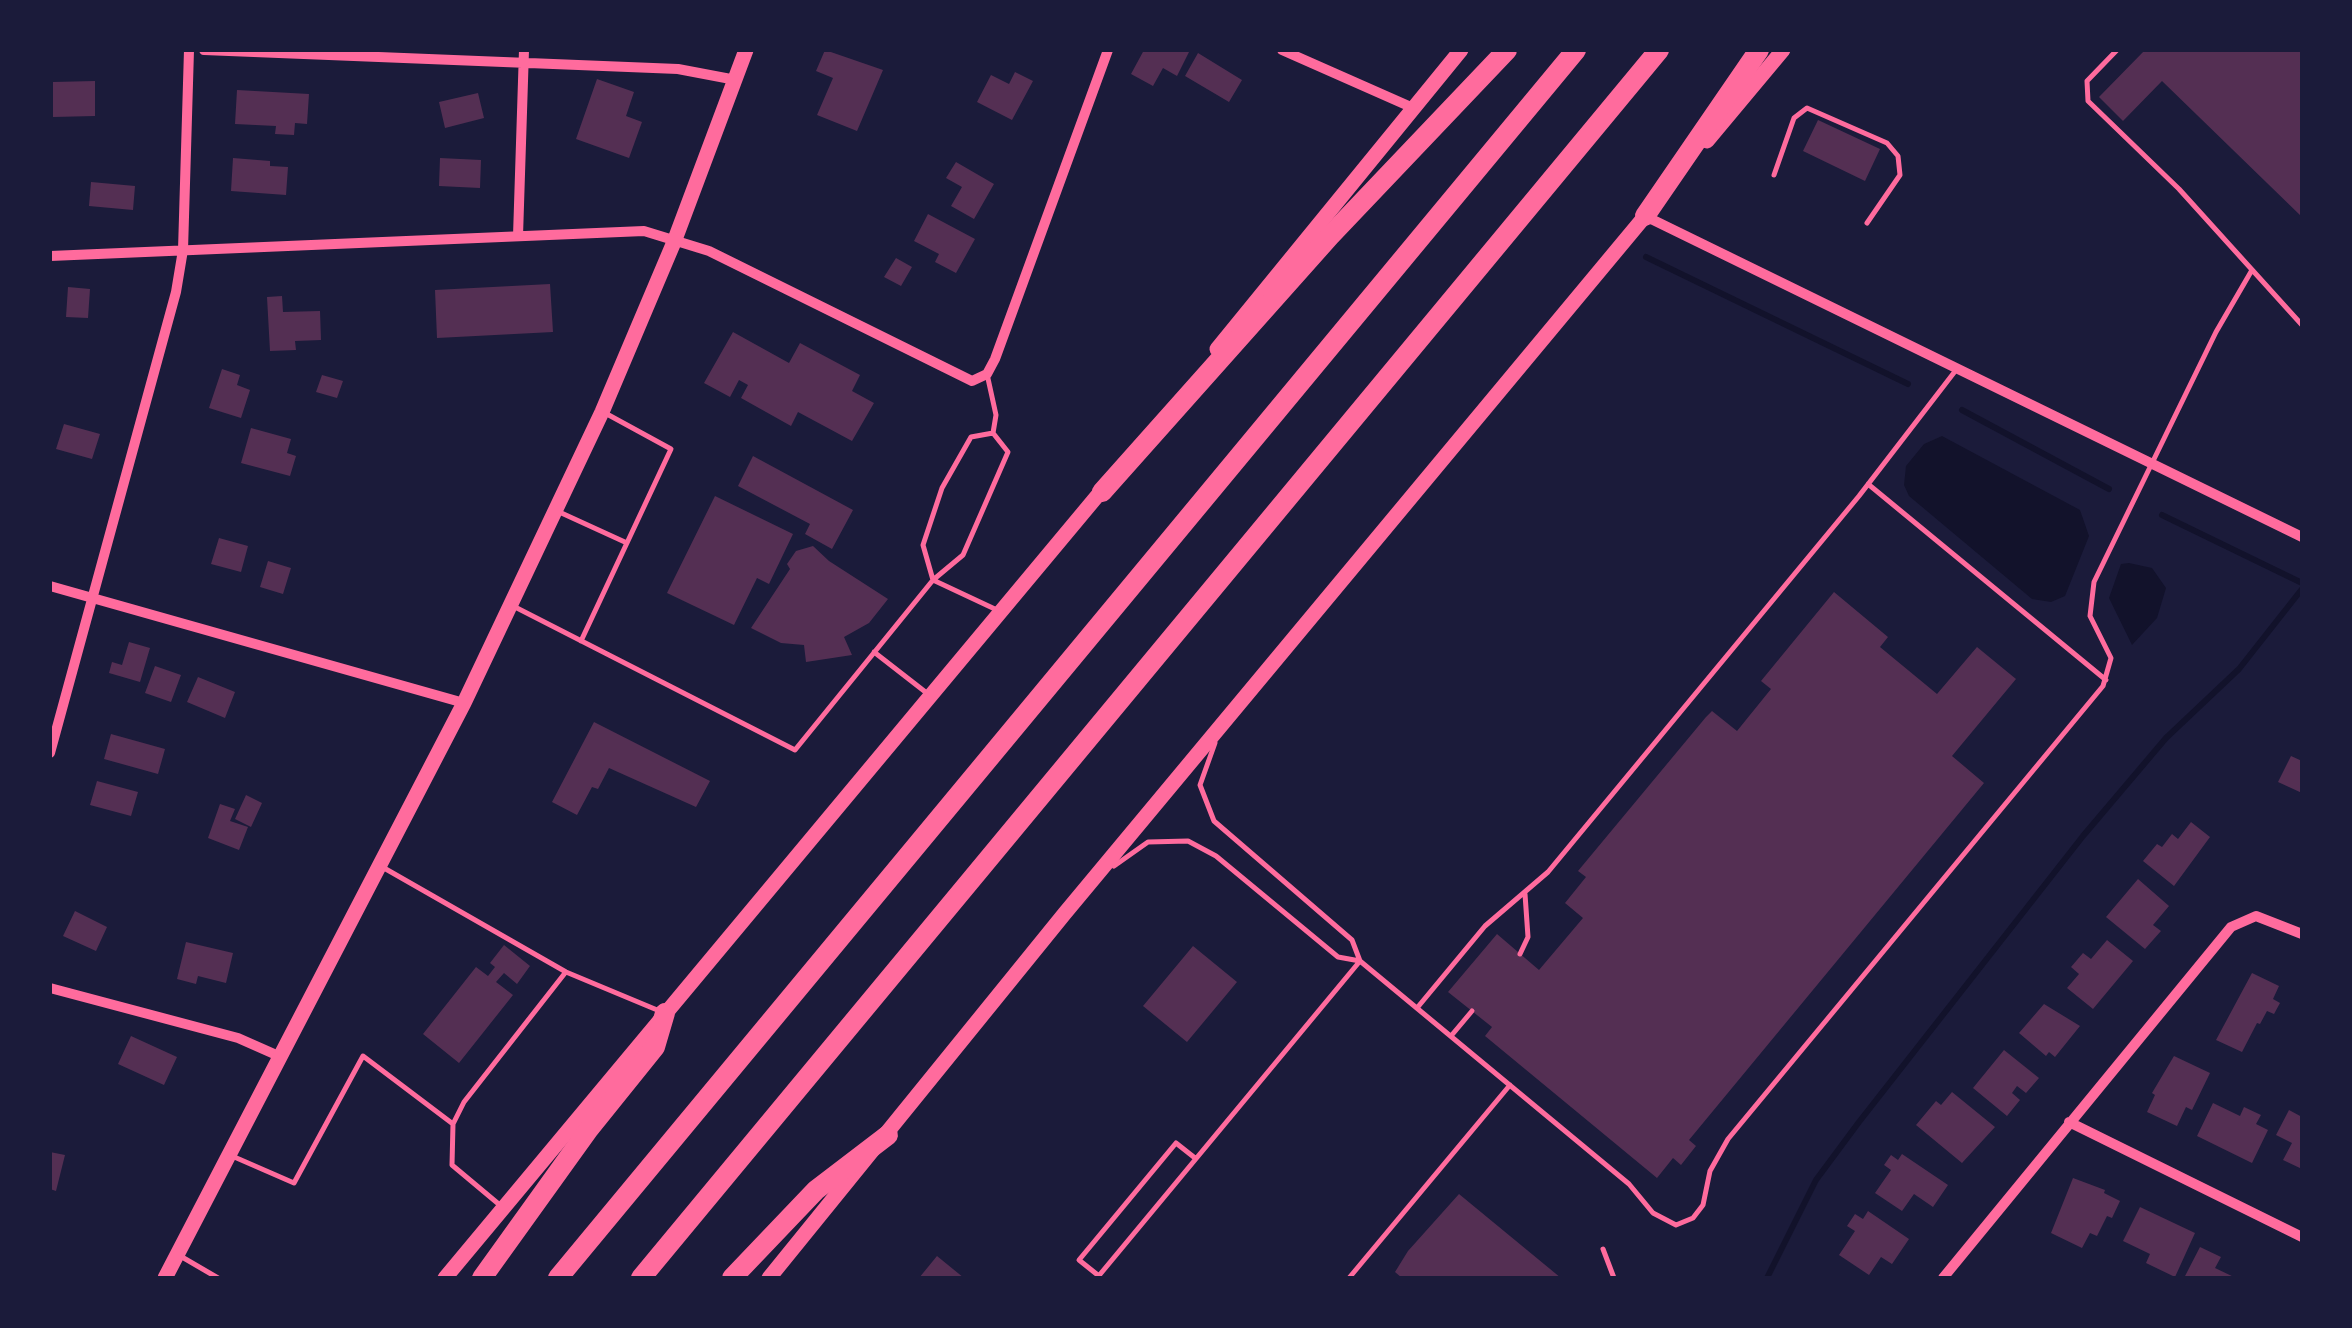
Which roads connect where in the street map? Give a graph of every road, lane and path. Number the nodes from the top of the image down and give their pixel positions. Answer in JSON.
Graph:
{"nodes":[{"id":1,"x":188,"y":50,"type":"edge"},
{"id":2,"x":204,"y":50,"type":"edge"},
{"id":3,"x":524,"y":50,"type":"edge"},
{"id":4,"x":746,"y":50,"type":"edge"},
{"id":5,"x":1108,"y":50,"type":"edge"},
{"id":6,"x":1282,"y":50,"type":"edge"},
{"id":7,"x":1461,"y":50,"type":"edge"},
{"id":8,"x":1507,"y":50,"type":"edge"},
{"id":9,"x":1576,"y":50,"type":"edge"},
{"id":10,"x":1660,"y":50,"type":"edge"},
{"id":11,"x":1759,"y":50,"type":"edge"},
{"id":12,"x":1783,"y":50,"type":"edge"},
{"id":13,"x":2117,"y":50,"type":"edge"},
{"id":14,"x":523,"y":66,"type":"junction"},
{"id":15,"x":736,"y":80,"type":"junction"},
{"id":16,"x":1410,"y":107,"type":"junction"},
{"id":17,"x":1774,"y":175,"type":"dead end"},
{"id":18,"x":1645,"y":216,"type":"junction"},
{"id":19,"x":1868,"y":223,"type":"dead end"},
{"id":20,"x":518,"y":236,"type":"junction"},
{"id":21,"x":674,"y":242,"type":"junction"},
{"id":22,"x":183,"y":250,"type":"junction"},
{"id":23,"x":50,"y":256,"type":"edge"},
{"id":24,"x":2252,"y":270,"type":"junction"},
{"id":25,"x":2302,"y":325,"type":"edge"},
{"id":26,"x":1958,"y":369,"type":"junction"},
{"id":27,"x":987,"y":374,"type":"junction"},
{"id":28,"x":602,"y":412,"type":"junction"},
{"id":29,"x":993,"y":433,"type":"junction"},
{"id":30,"x":2151,"y":463,"type":"junction"},
{"id":31,"x":1868,"y":484,"type":"junction"},
{"id":32,"x":1102,"y":492,"type":"junction"},
{"id":33,"x":555,"y":510,"type":"junction"},
{"id":34,"x":2302,"y":537,"type":"edge"},
{"id":35,"x":626,"y":543,"type":"junction"},
{"id":36,"x":933,"y":580,"type":"junction"},
{"id":37,"x":50,"y":586,"type":"edge"},
{"id":38,"x":93,"y":598,"type":"junction"},
{"id":39,"x":510,"y":605,"type":"junction"},
{"id":40,"x":1003,"y":613,"type":"junction"},
{"id":41,"x":582,"y":641,"type":"junction"},
{"id":42,"x":874,"y":652,"type":"junction"},
{"id":43,"x":2106,"y":680,"type":"junction"},
{"id":44,"x":930,"y":696,"type":"junction"},
{"id":45,"x":464,"y":703,"type":"junction"},
{"id":46,"x":1239,"y":706,"type":"junction"},
{"id":47,"x":50,"y":753,"type":"edge"},
{"id":48,"x":380,"y":866,"type":"junction"},
{"id":49,"x":1525,"y":892,"type":"junction"},
{"id":50,"x":1065,"y":913,"type":"junction"},
{"id":51,"x":2302,"y":934,"type":"edge"},
{"id":52,"x":1520,"y":954,"type":"dead end"},
{"id":53,"x":1360,"y":961,"type":"junction"},
{"id":54,"x":566,"y":972,"type":"junction"},
{"id":55,"x":50,"y":988,"type":"edge"},
{"id":56,"x":1417,"y":1008,"type":"junction"},
{"id":57,"x":1472,"y":1011,"type":"dead end"},
{"id":58,"x":665,"y":1013,"type":"junction"},
{"id":59,"x":1451,"y":1036,"type":"junction"},
{"id":60,"x":281,"y":1057,"type":"junction"},
{"id":61,"x":1510,"y":1085,"type":"junction"},
{"id":62,"x":2069,"y":1122,"type":"junction"},
{"id":63,"x":453,"y":1124,"type":"junction"},
{"id":64,"x":888,"y":1135,"type":"junction"},
{"id":65,"x":230,"y":1155,"type":"junction"},
{"id":66,"x":1196,"y":1158,"type":"junction"},
{"id":67,"x":503,"y":1208,"type":"junction"},
{"id":68,"x":2302,"y":1236,"type":"edge"},
{"id":69,"x":1603,"y":1249,"type":"dead end"},
{"id":70,"x":178,"y":1254,"type":"junction"},
{"id":71,"x":1098,"y":1277,"type":"edge"},
{"id":72,"x":165,"y":1278,"type":"edge"},
{"id":73,"x":218,"y":1278,"type":"edge"},
{"id":74,"x":445,"y":1278,"type":"edge"},
{"id":75,"x":482,"y":1278,"type":"edge"},
{"id":76,"x":558,"y":1278,"type":"edge"},
{"id":77,"x":641,"y":1278,"type":"edge"},
{"id":78,"x":732,"y":1278,"type":"edge"},
{"id":79,"x":769,"y":1278,"type":"edge"},
{"id":80,"x":1349,"y":1278,"type":"edge"},
{"id":81,"x":1614,"y":1278,"type":"edge"},
{"id":82,"x":1943,"y":1278,"type":"edge"}],
"edges":[{"from":1,"to":22,"type":"street"},
{"from":2,"to":14,"type":"street"},
{"from":3,"to":14,"type":"street"},
{"from":4,"to":15,"type":"main road"},
{"from":5,"to":27,"type":"street"},
{"from":6,"to":16,"type":"street"},
{"from":7,"to":16,"type":"main road"},
{"from":8,"to":32,"type":"highway"},
{"from":9,"to":76,"type":"highway"},
{"from":10,"to":77,"type":"highway"},
{"from":11,"to":18,"type":"highway"},
{"from":12,"to":18,"type":"main road"},
{"from":13,"to":24,"type":"lane"},
{"from":14,"to":15,"type":"street"},
{"from":14,"to":20,"type":"street"},
{"from":15,"to":21,"type":"main road"},
{"from":16,"to":32,"type":"main road"},
{"from":17,"to":19,"type":"lane"},
{"from":18,"to":26,"type":"street"},
{"from":18,"to":46,"type":"main road"},
{"from":20,"to":21,"type":"street"},
{"from":20,"to":22,"type":"street"},
{"from":21,"to":27,"type":"street"},
{"from":21,"to":28,"type":"main road"},
{"from":22,"to":23,"type":"street"},
{"from":22,"to":38,"type":"street"},
{"from":24,"to":25,"type":"lane"},
{"from":24,"to":30,"type":"lane"},
{"from":26,"to":30,"type":"street"},
{"from":26,"to":31,"type":"lane"},
{"from":27,"to":29,"type":"lane"},
{"from":28,"to":33,"type":"main road"},
{"from":28,"to":35,"type":"lane"},
{"from":29,"to":36,"type":"lane"},
{"from":29,"to":36,"type":"lane"},
{"from":30,"to":34,"type":"street"},
{"from":30,"to":43,"type":"lane"},
{"from":31,"to":43,"type":"lane"},
{"from":31,"to":49,"type":"lane"},
{"from":32,"to":40,"type":"main road"},
{"from":33,"to":35,"type":"lane"},
{"from":33,"to":39,"type":"main road"},
{"from":35,"to":41,"type":"lane"},
{"from":36,"to":40,"type":"lane"},
{"from":36,"to":42,"type":"lane"},
{"from":37,"to":38,"type":"street"},
{"from":38,"to":45,"type":"street"},
{"from":38,"to":47,"type":"street"},
{"from":39,"to":41,"type":"lane"},
{"from":39,"to":45,"type":"main road"},
{"from":40,"to":44,"type":"main road"},
{"from":41,"to":42,"type":"lane"},
{"from":42,"to":44,"type":"lane"},
{"from":43,"to":61,"type":"lane"},
{"from":44,"to":58,"type":"main road"},
{"from":45,"to":48,"type":"main road"},
{"from":46,"to":50,"type":"main road"},
{"from":46,"to":53,"type":"lane"},
{"from":48,"to":54,"type":"lane"},
{"from":48,"to":60,"type":"main road"},
{"from":49,"to":52,"type":"lane"},
{"from":49,"to":56,"type":"lane"},
{"from":50,"to":53,"type":"lane"},
{"from":50,"to":64,"type":"main road"},
{"from":51,"to":62,"type":"street"},
{"from":53,"to":56,"type":"lane"},
{"from":53,"to":66,"type":"lane"},
{"from":54,"to":58,"type":"lane"},
{"from":54,"to":63,"type":"lane"},
{"from":55,"to":60,"type":"street"},
{"from":56,"to":59,"type":"lane"},
{"from":57,"to":59,"type":"lane"},
{"from":58,"to":67,"type":"main road"},
{"from":58,"to":75,"type":"highway"},
{"from":59,"to":61,"type":"lane"},
{"from":60,"to":65,"type":"main road"},
{"from":61,"to":80,"type":"lane"},
{"from":62,"to":68,"type":"street"},
{"from":62,"to":82,"type":"street"},
{"from":63,"to":65,"type":"lane"},
{"from":63,"to":67,"type":"lane"},
{"from":64,"to":78,"type":"highway"},
{"from":64,"to":79,"type":"main road"},
{"from":65,"to":70,"type":"main road"},
{"from":66,"to":71,"type":"lane"},
{"from":66,"to":71,"type":"lane"},
{"from":67,"to":74,"type":"main road"},
{"from":69,"to":81,"type":"lane"},
{"from":70,"to":72,"type":"main road"},
{"from":70,"to":73,"type":"lane"}]}
